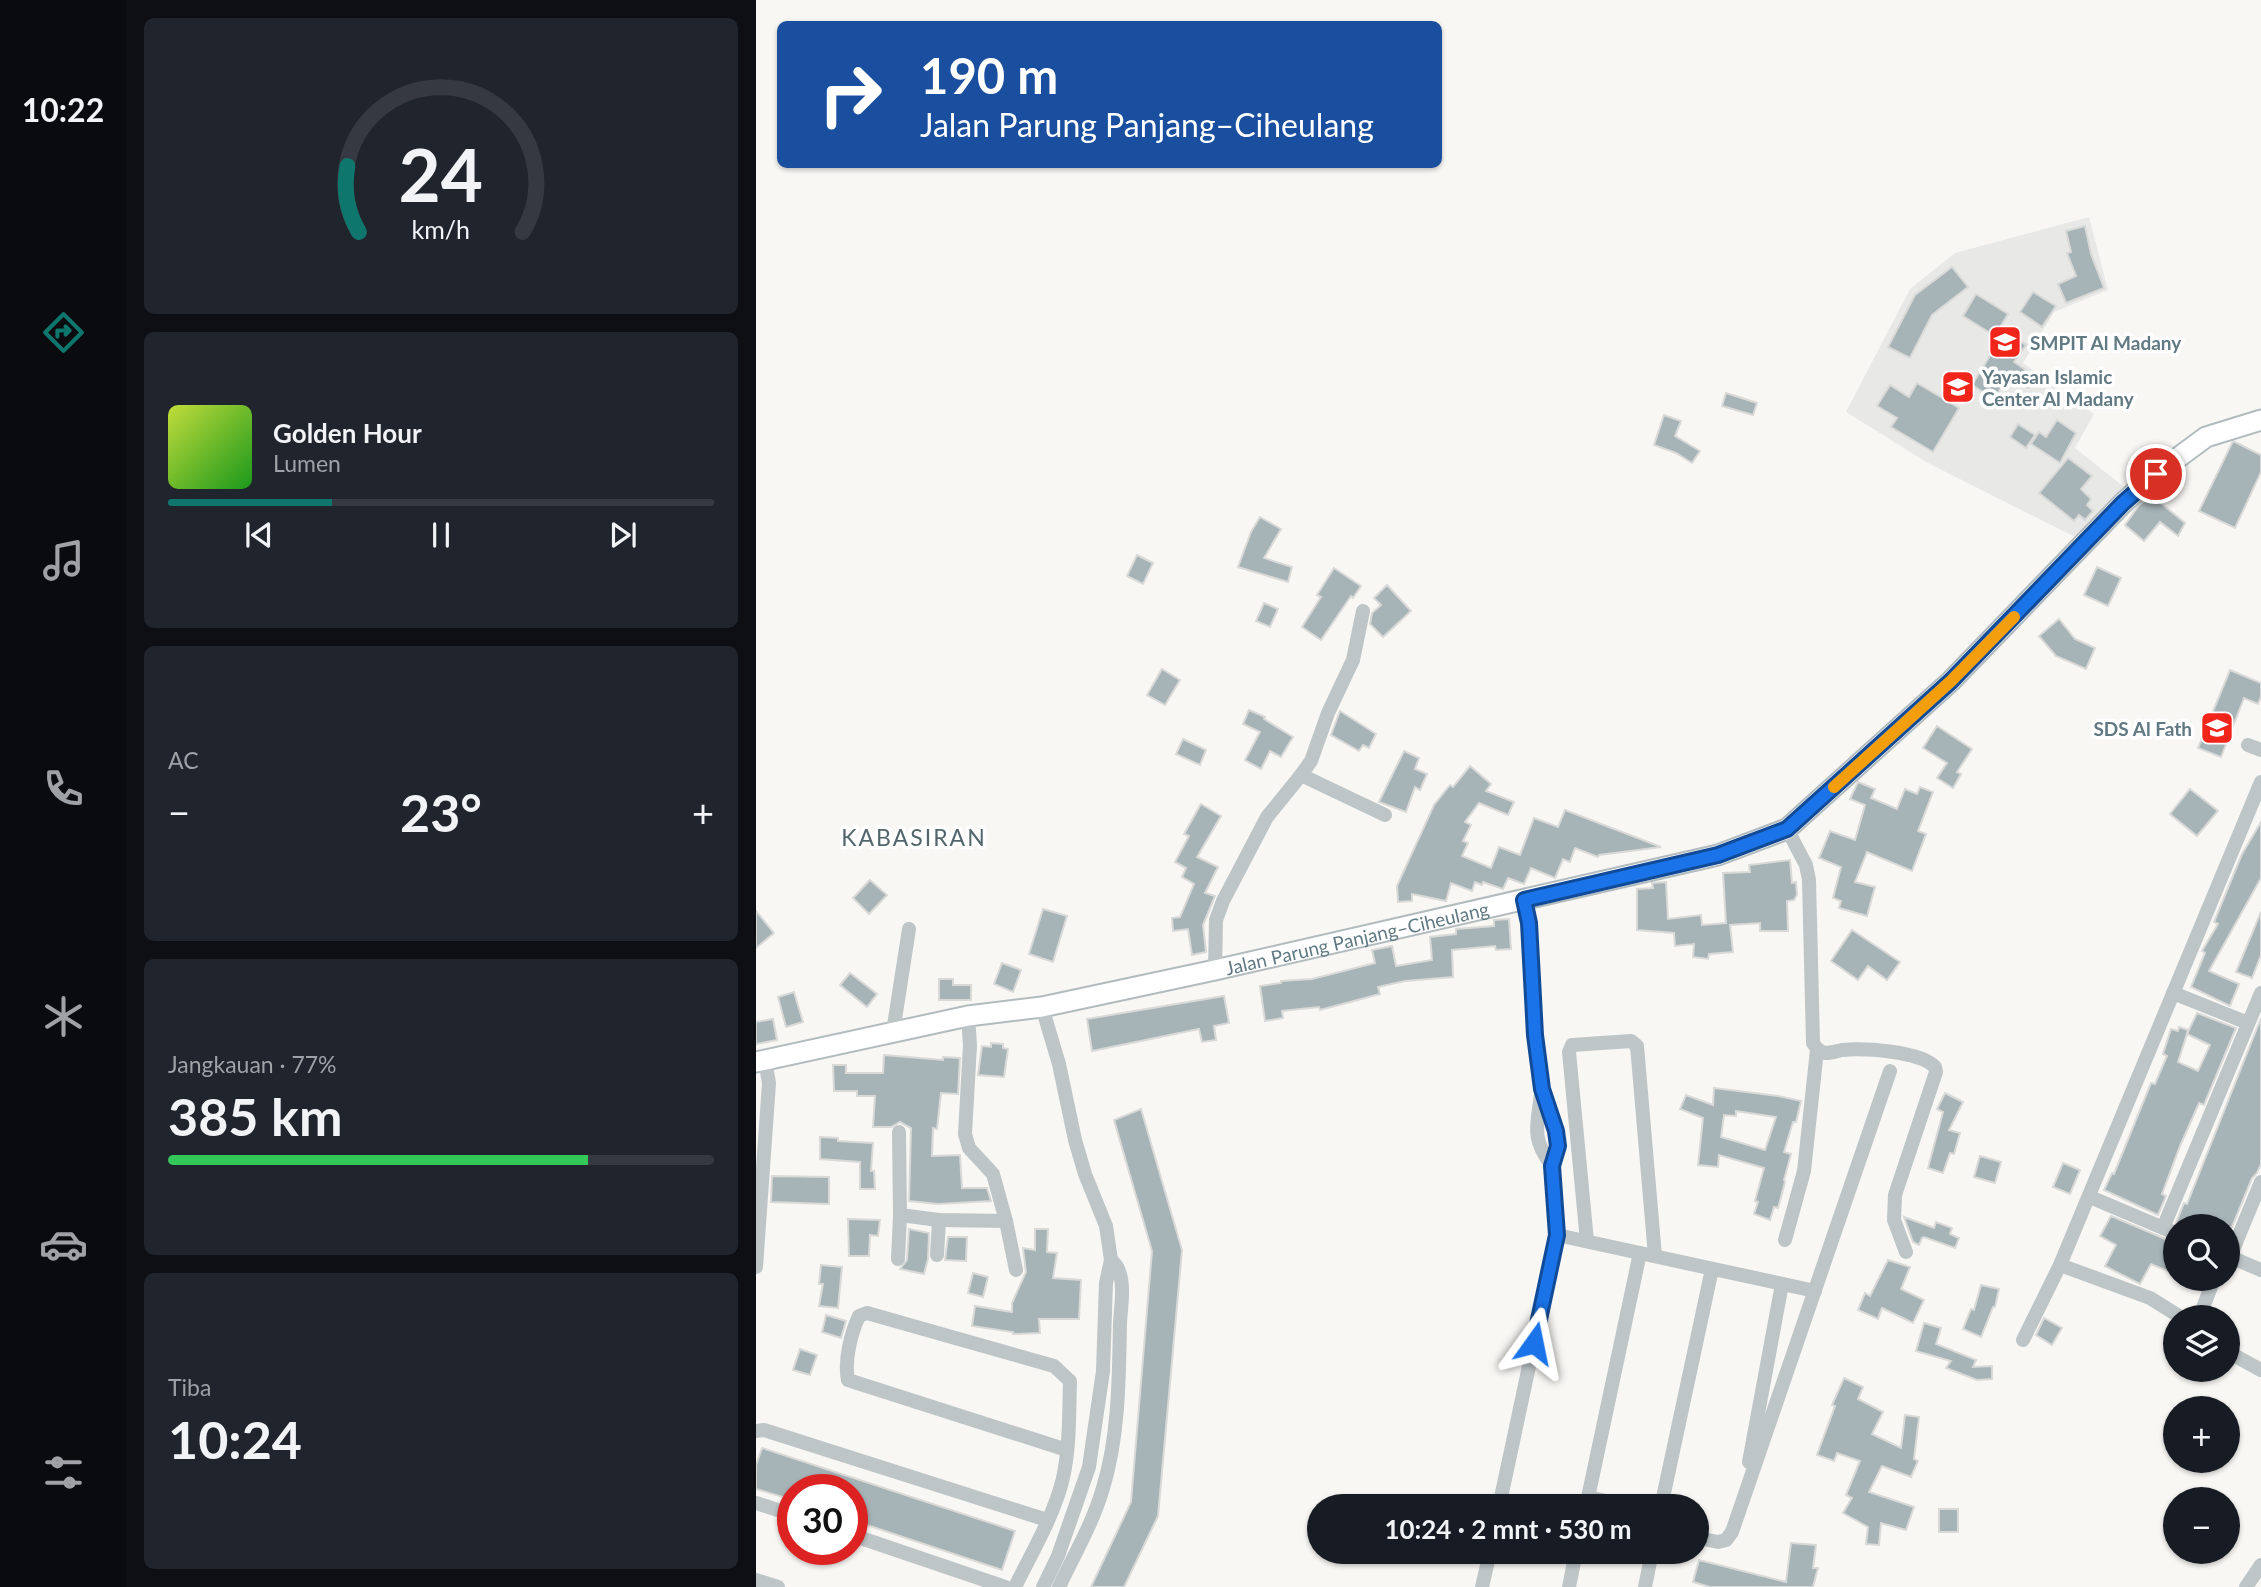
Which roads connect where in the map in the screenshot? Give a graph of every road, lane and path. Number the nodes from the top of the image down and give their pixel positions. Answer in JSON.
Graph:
{"nodes":[{"id":1,"x":2261,"y":420,"type":"edge"},
{"id":2,"x":1363,"y":611,"type":"dead end"},
{"id":3,"x":1301,"y":775,"type":"junction"},
{"id":4,"x":2261,"y":782,"type":"edge"},
{"id":5,"x":1385,"y":815,"type":"dead end"},
{"id":6,"x":1787,"y":829,"type":"junction"},
{"id":7,"x":1524,"y":900,"type":"junction"},
{"id":8,"x":909,"y":929,"type":"dead end"},
{"id":9,"x":1214,"y":970,"type":"junction"},
{"id":10,"x":2173,"y":993,"type":"junction"},
{"id":11,"x":2261,"y":993,"type":"edge"},
{"id":12,"x":1042,"y":1007,"type":"junction"},
{"id":13,"x":968,"y":1016,"type":"junction"},
{"id":14,"x":2248,"y":1023,"type":"junction"},
{"id":15,"x":893,"y":1032,"type":"junction"},
{"id":16,"x":1817,"y":1050,"type":"junction"},
{"id":17,"x":761,"y":1061,"type":"edge"},
{"id":18,"x":1890,"y":1071,"type":"dead end"},
{"id":19,"x":899,"y":1132,"type":"dead end"},
{"id":20,"x":2261,"y":1182,"type":"edge"},
{"id":21,"x":2090,"y":1196,"type":"junction"},
{"id":22,"x":2175,"y":1214,"type":"edge"},
{"id":23,"x":900,"y":1215,"type":"junction"},
{"id":24,"x":939,"y":1220,"type":"junction"},
{"id":25,"x":1006,"y":1221,"type":"junction"},
{"id":26,"x":2163,"y":1227,"type":"edge"},
{"id":27,"x":2240,"y":1231,"type":"edge"},
{"id":28,"x":1557,"y":1235,"type":"junction"},
{"id":29,"x":1786,"y":1240,"type":"dead end"},
{"id":30,"x":1587,"y":1241,"type":"junction"},
{"id":31,"x":1906,"y":1252,"type":"dead end"},
{"id":32,"x":1640,"y":1253,"type":"junction"},
{"id":33,"x":937,"y":1255,"type":"dead end"},
{"id":34,"x":1655,"y":1256,"type":"junction"},
{"id":35,"x":898,"y":1259,"type":"dead end"},
{"id":36,"x":1111,"y":1260,"type":"junction"},
{"id":37,"x":2240,"y":1261,"type":"edge"},
{"id":38,"x":2060,"y":1265,"type":"junction"},
{"id":39,"x":756,"y":1267,"type":"edge"},
{"id":40,"x":1712,"y":1269,"type":"junction"},
{"id":41,"x":1016,"y":1270,"type":"dead end"},
{"id":42,"x":2261,"y":1270,"type":"edge"},
{"id":43,"x":1782,"y":1284,"type":"junction"},
{"id":44,"x":1815,"y":1291,"type":"junction"},
{"id":45,"x":2163,"y":1306,"type":"edge"},
{"id":46,"x":2023,"y":1340,"type":"dead end"},
{"id":47,"x":2240,"y":1357,"type":"edge"},
{"id":48,"x":2260,"y":1366,"type":"edge"},
{"id":49,"x":756,"y":1431,"type":"edge"},
{"id":50,"x":1068,"y":1450,"type":"junction"},
{"id":51,"x":1502,"y":1494,"type":"edge"},
{"id":52,"x":1589,"y":1494,"type":"edge"},
{"id":53,"x":1664,"y":1494,"type":"edge"},
{"id":54,"x":756,"y":1503,"type":"edge"},
{"id":55,"x":1740,"y":1509,"type":"junction"},
{"id":56,"x":777,"y":1510,"type":"edge"},
{"id":57,"x":1047,"y":1520,"type":"junction"},
{"id":58,"x":868,"y":1540,"type":"edge"},
{"id":59,"x":1709,"y":1540,"type":"edge"},
{"id":60,"x":1487,"y":1564,"type":"edge"},
{"id":61,"x":1574,"y":1564,"type":"edge"},
{"id":62,"x":1649,"y":1564,"type":"edge"},
{"id":63,"x":2261,"y":1565,"type":"edge"},
{"id":64,"x":756,"y":1580,"type":"edge"},
{"id":65,"x":778,"y":1587,"type":"edge"},
{"id":66,"x":1005,"y":1587,"type":"edge"},
{"id":67,"x":1015,"y":1587,"type":"edge"},
{"id":68,"x":1043,"y":1587,"type":"edge"},
{"id":69,"x":1059,"y":1587,"type":"edge"},
{"id":70,"x":1482,"y":1587,"type":"edge"},
{"id":71,"x":1569,"y":1587,"type":"edge"},
{"id":72,"x":1644,"y":1587,"type":"edge"},
{"id":73,"x":2246,"y":1587,"type":"edge"}],
"edges":[{"from":1,"to":6,"type":"street","name":"Jalan Parung Panjang–Ciheulang"},
{"from":2,"to":3,"type":"street"},
{"from":3,"to":5,"type":"street"},
{"from":3,"to":9,"type":"street"},
{"from":4,"to":10,"type":"street"},
{"from":6,"to":7,"type":"street","name":"Jalan Parung Panjang–Ciheulang"},
{"from":6,"to":16,"type":"street"},
{"from":7,"to":9,"type":"street","name":"Jalan Parung Panjang–Ciheulang"},
{"from":7,"to":28,"type":"street"},
{"from":8,"to":15,"type":"street"},
{"from":9,"to":12,"type":"street","name":"Jalan Parung Panjang–Ciheulang"},
{"from":10,"to":14,"type":"street"},
{"from":10,"to":21,"type":"street"},
{"from":11,"to":14,"type":"street"},
{"from":12,"to":13,"type":"street","name":"Jalan Parung Panjang–Ciheulang"},
{"from":12,"to":36,"type":"street"},
{"from":13,"to":15,"type":"street","name":"Jalan Parung Panjang–Ciheulang"},
{"from":13,"to":25,"type":"street"},
{"from":14,"to":22,"type":"street"},
{"from":15,"to":17,"type":"street","name":"Jalan Parung Panjang–Ciheulang"},
{"from":16,"to":29,"type":"street"},
{"from":16,"to":31,"type":"street"},
{"from":17,"to":39,"type":"street"},
{"from":18,"to":44,"type":"street"},
{"from":19,"to":23,"type":"street"},
{"from":20,"to":27,"type":"street"},
{"from":21,"to":26,"type":"street"},
{"from":21,"to":38,"type":"street"},
{"from":23,"to":24,"type":"street"},
{"from":23,"to":35,"type":"street"},
{"from":24,"to":25,"type":"street"},
{"from":24,"to":33,"type":"street"},
{"from":25,"to":41,"type":"street"},
{"from":28,"to":30,"type":"street"},
{"from":28,"to":51,"type":"street"},
{"from":30,"to":32,"type":"street"},
{"from":30,"to":34,"type":"street"},
{"from":32,"to":34,"type":"street"},
{"from":32,"to":52,"type":"street"},
{"from":34,"to":40,"type":"street"},
{"from":36,"to":68,"type":"street"},
{"from":36,"to":69,"type":"street"},
{"from":37,"to":42,"type":"street"},
{"from":38,"to":45,"type":"street"},
{"from":38,"to":46,"type":"street"},
{"from":40,"to":43,"type":"street"},
{"from":40,"to":53,"type":"street"},
{"from":43,"to":44,"type":"street"},
{"from":43,"to":55,"type":"street"},
{"from":44,"to":55,"type":"street"},
{"from":47,"to":48,"type":"street"},
{"from":49,"to":57,"type":"street"},
{"from":50,"to":50,"type":"street"},
{"from":50,"to":57,"type":"street"},
{"from":54,"to":56,"type":"street"},
{"from":55,"to":59,"type":"street"},
{"from":57,"to":67,"type":"street"},
{"from":58,"to":66,"type":"street"},
{"from":60,"to":70,"type":"street"},
{"from":61,"to":71,"type":"street"},
{"from":62,"to":72,"type":"street"},
{"from":63,"to":73,"type":"street"},
{"from":64,"to":65,"type":"street"}]}
